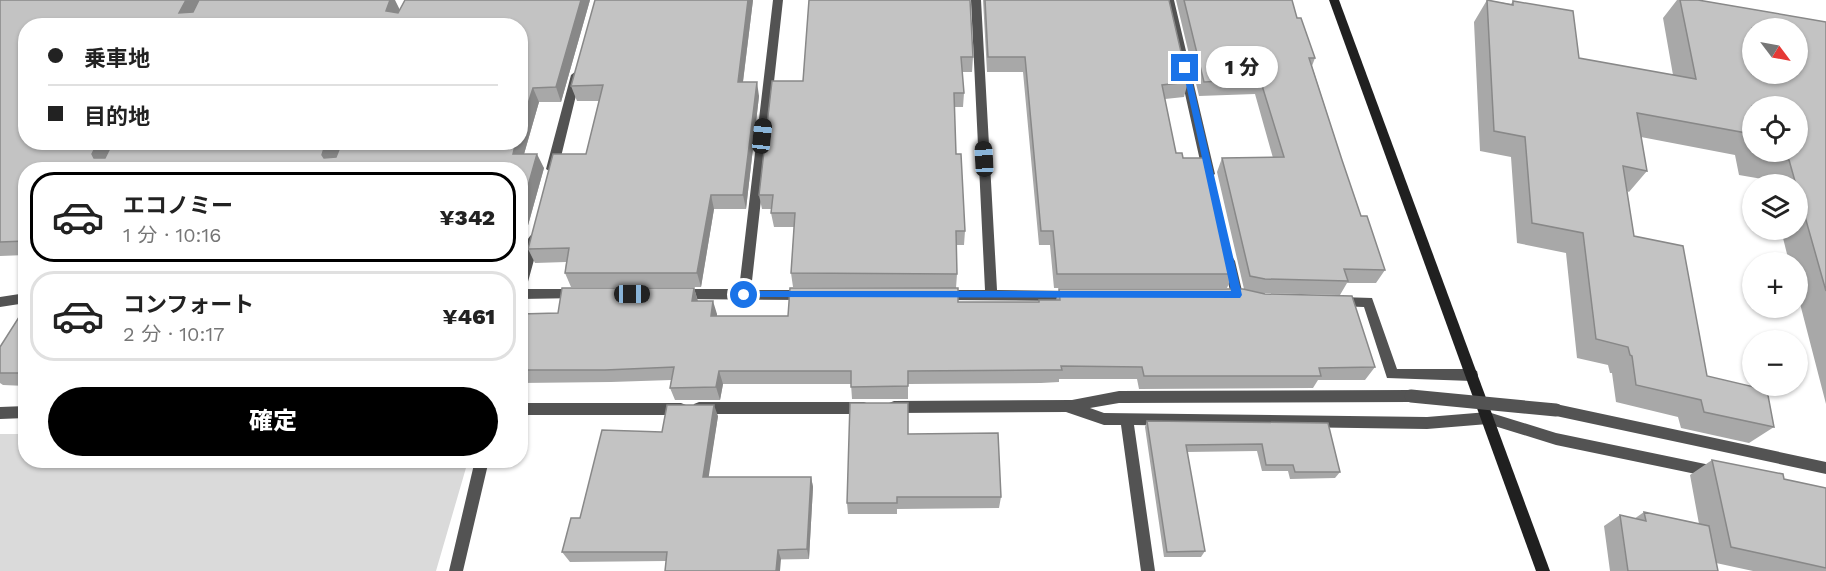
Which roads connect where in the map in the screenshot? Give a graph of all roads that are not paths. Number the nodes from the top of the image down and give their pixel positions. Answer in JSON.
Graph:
{"nodes":[{"id":1,"x":778,"y":0,"type":"edge"},
{"id":2,"x":976,"y":0,"type":"edge"},
{"id":3,"x":1169,"y":0,"type":"edge"},
{"id":4,"x":1334,"y":0,"type":"edge"},
{"id":5,"x":581,"y":58,"type":"edge"},
{"id":6,"x":1211,"y":182,"type":"edge"},
{"id":7,"x":548,"y":185,"type":"edge"},
{"id":8,"x":536,"y":231,"type":"edge"},
{"id":9,"x":1226,"y":249,"type":"edge"},
{"id":10,"x":528,"y":260,"type":"edge"},
{"id":11,"x":528,"y":294,"type":"edge"},
{"id":12,"x":591,"y":294,"type":"edge"},
{"id":13,"x":674,"y":294,"type":"edge"},
{"id":14,"x":744,"y":295,"type":"junction"},
{"id":15,"x":815,"y":295,"type":"edge"},
{"id":16,"x":932,"y":295,"type":"edge"},
{"id":17,"x":991,"y":296,"type":"junction"},
{"id":18,"x":1085,"y":296,"type":"edge"},
{"id":19,"x":1236,"y":296,"type":"edge"},
{"id":20,"x":18,"y":299,"type":"edge"},
{"id":21,"x":1324,"y":301,"type":"edge"},
{"id":22,"x":0,"y":302,"type":"edge"},
{"id":23,"x":1472,"y":375,"type":"junction"},
{"id":24,"x":1068,"y":406,"type":"junction"},
{"id":25,"x":528,"y":409,"type":"edge"},
{"id":26,"x":18,"y":412,"type":"edge"},
{"id":27,"x":0,"y":413,"type":"edge"},
{"id":28,"x":1488,"y":418,"type":"junction"},
{"id":29,"x":1127,"y":419,"type":"junction"},
{"id":30,"x":480,"y":468,"type":"edge"},
{"id":31,"x":1826,"y":468,"type":"edge"},
{"id":32,"x":1732,"y":476,"type":"edge"},
{"id":33,"x":456,"y":571,"type":"edge"},
{"id":34,"x":1148,"y":571,"type":"edge"},
{"id":35,"x":1543,"y":571,"type":"edge"}],
"edges":[{"from":1,"to":14,"type":"street"},
{"from":2,"to":17,"type":"street"},
{"from":3,"to":6,"type":"street"},
{"from":4,"to":23,"type":"street"},
{"from":5,"to":7,"type":"street"},
{"from":8,"to":10,"type":"street"},
{"from":9,"to":19,"type":"street"},
{"from":11,"to":12,"type":"street"},
{"from":13,"to":14,"type":"street"},
{"from":14,"to":15,"type":"street"},
{"from":16,"to":17,"type":"street"},
{"from":17,"to":18,"type":"street"},
{"from":20,"to":22,"type":"street"},
{"from":21,"to":23,"type":"street"},
{"from":23,"to":28,"type":"street"},
{"from":24,"to":25,"type":"street"},
{"from":24,"to":29,"type":"street"},
{"from":24,"to":31,"type":"street","bridge":true},
{"from":26,"to":27,"type":"street"},
{"from":28,"to":29,"type":"street"},
{"from":28,"to":32,"type":"street"},
{"from":28,"to":35,"type":"street"},
{"from":29,"to":34,"type":"street"},
{"from":30,"to":33,"type":"street"}]}
